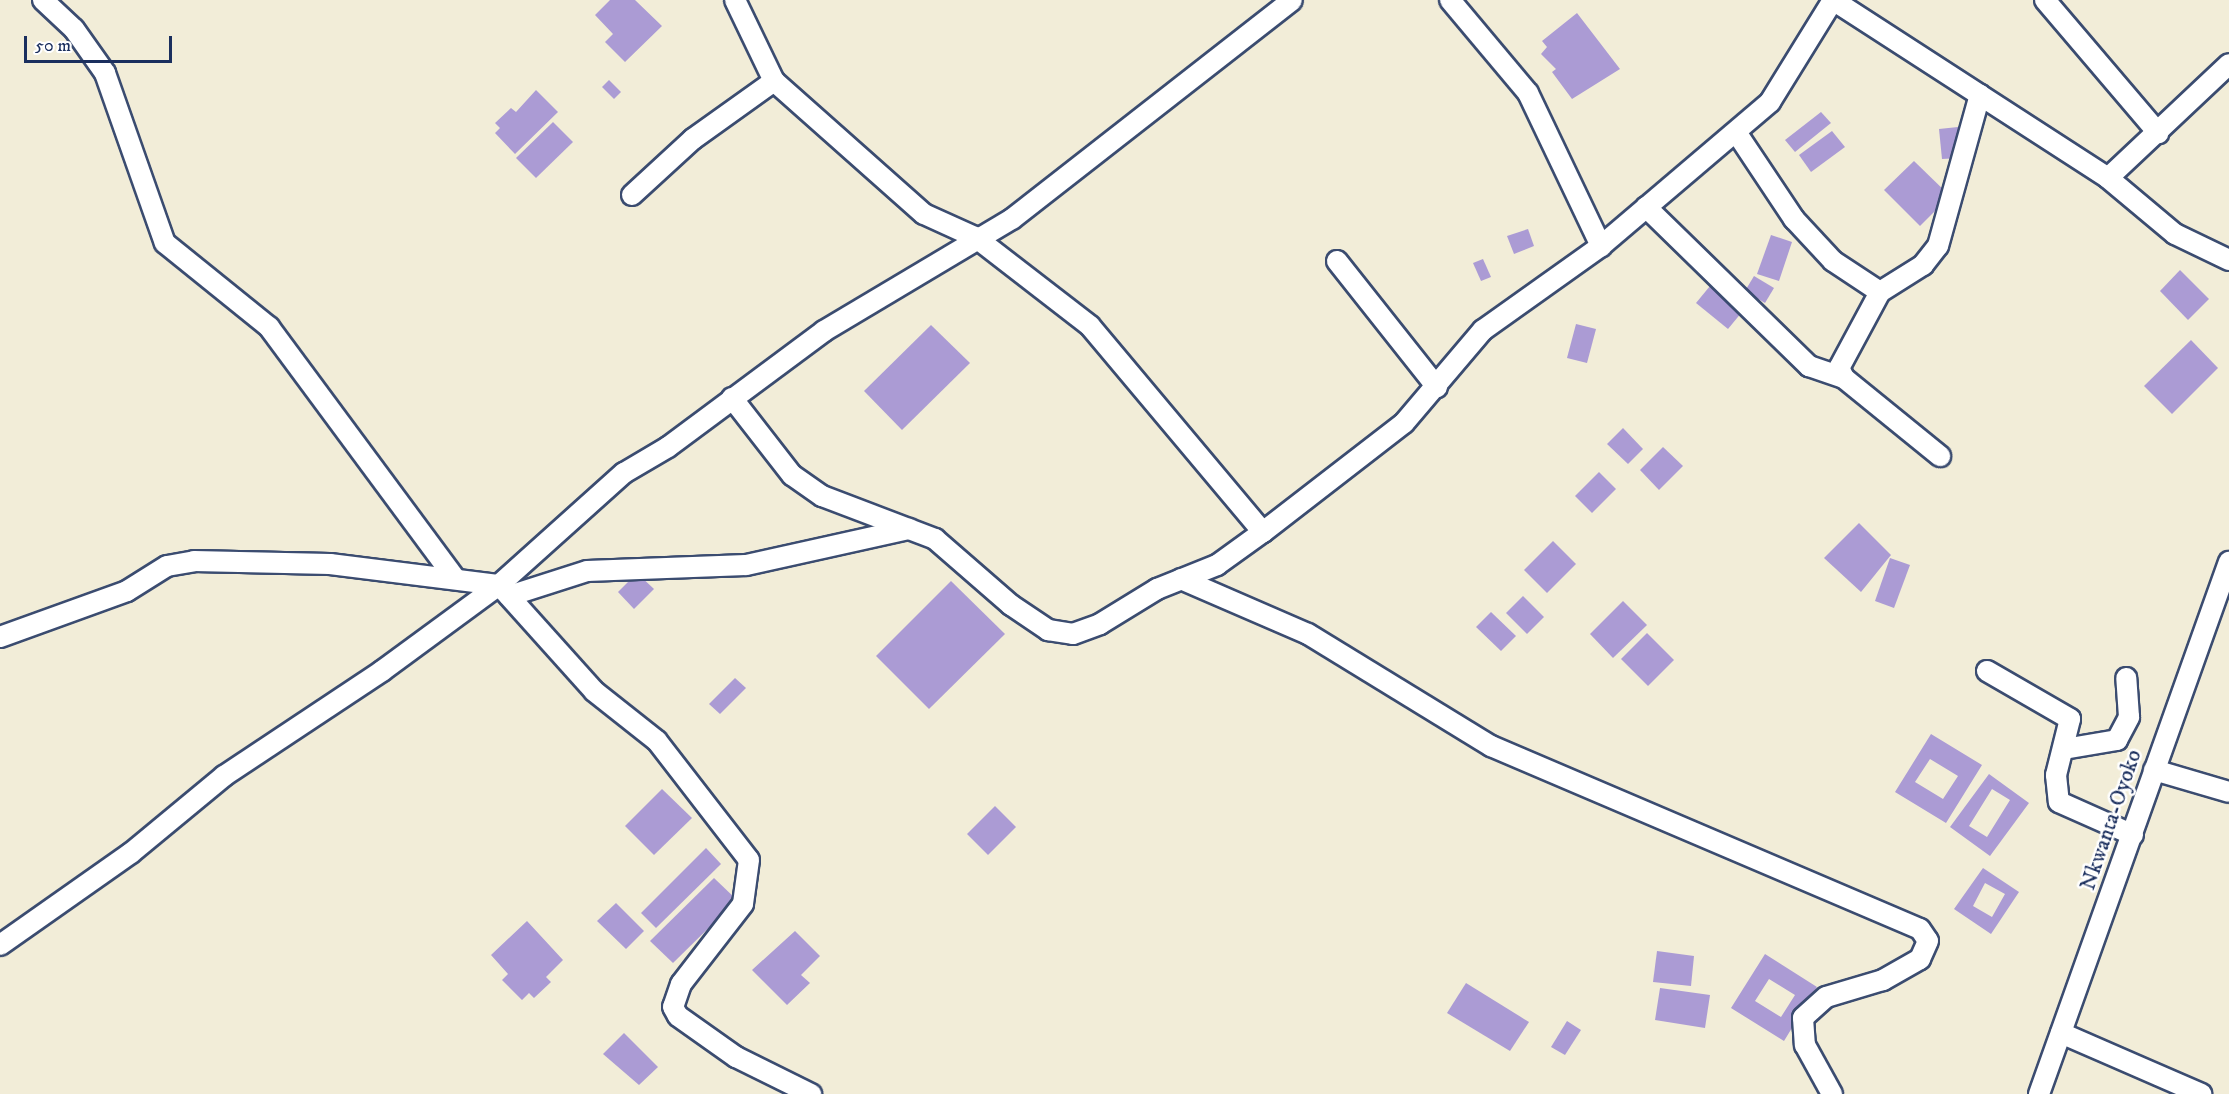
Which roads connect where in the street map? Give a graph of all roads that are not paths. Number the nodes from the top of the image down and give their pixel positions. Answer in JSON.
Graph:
{"nodes":[{"id":1,"x":43,"y":0,"type":"edge"},
{"id":2,"x":735,"y":0,"type":"edge"},
{"id":3,"x":1292,"y":0,"type":"edge"},
{"id":4,"x":1450,"y":0,"type":"edge"},
{"id":5,"x":1833,"y":0,"type":"edge"},
{"id":6,"x":2045,"y":0,"type":"edge"},
{"id":7,"x":2229,"y":64,"type":"edge"},
{"id":8,"x":774,"y":81,"type":"junction"},
{"id":9,"x":1980,"y":95,"type":"junction"},
{"id":10,"x":1736,"y":132,"type":"junction"},
{"id":11,"x":2158,"y":134,"type":"junction"},
{"id":12,"x":2108,"y":178,"type":"junction"},
{"id":13,"x":632,"y":195,"type":"dead end"},
{"id":14,"x":1646,"y":207,"type":"junction"},
{"id":15,"x":975,"y":237,"type":"junction"},
{"id":16,"x":1601,"y":246,"type":"junction"},
{"id":17,"x":2229,"y":260,"type":"edge"},
{"id":18,"x":1337,"y":261,"type":"dead end"},
{"id":19,"x":1880,"y":292,"type":"junction"},
{"id":20,"x":1844,"y":378,"type":"junction"},
{"id":21,"x":1437,"y":387,"type":"junction"},
{"id":22,"x":732,"y":398,"type":"junction"},
{"id":23,"x":1940,"y":456,"type":"dead end"},
{"id":24,"x":909,"y":529,"type":"junction"},
{"id":25,"x":1263,"y":532,"type":"junction"},
{"id":26,"x":2229,"y":562,"type":"edge"},
{"id":27,"x":454,"y":576,"type":"junction"},
{"id":28,"x":1181,"y":579,"type":"junction"},
{"id":29,"x":504,"y":591,"type":"junction"},
{"id":30,"x":0,"y":637,"type":"edge"},
{"id":31,"x":1987,"y":671,"type":"dead end"},
{"id":32,"x":2126,"y":678,"type":"dead end"},
{"id":33,"x":2064,"y":749,"type":"junction"},
{"id":34,"x":2154,"y":770,"type":"junction"},
{"id":35,"x":2229,"y":792,"type":"edge"},
{"id":36,"x":2133,"y":835,"type":"junction"},
{"id":37,"x":0,"y":945,"type":"edge"},
{"id":38,"x":2061,"y":1033,"type":"junction"},
{"id":39,"x":811,"y":1094,"type":"edge"},
{"id":40,"x":1832,"y":1094,"type":"edge"},
{"id":41,"x":2039,"y":1094,"type":"edge"},
{"id":42,"x":2201,"y":1094,"type":"edge"}],
"edges":[{"from":1,"to":27,"type":"street"},
{"from":2,"to":8,"type":"street"},
{"from":3,"to":15,"type":"street"},
{"from":4,"to":16,"type":"street"},
{"from":5,"to":9,"type":"street"},
{"from":5,"to":10,"type":"street"},
{"from":6,"to":11,"type":"street"},
{"from":7,"to":11,"type":"street"},
{"from":8,"to":13,"type":"street"},
{"from":8,"to":15,"type":"street"},
{"from":9,"to":12,"type":"street"},
{"from":9,"to":19,"type":"street"},
{"from":10,"to":14,"type":"street"},
{"from":10,"to":19,"type":"street"},
{"from":11,"to":12,"type":"street"},
{"from":12,"to":17,"type":"street"},
{"from":14,"to":16,"type":"street"},
{"from":14,"to":20,"type":"street"},
{"from":15,"to":22,"type":"street"},
{"from":15,"to":25,"type":"street"},
{"from":16,"to":21,"type":"street"},
{"from":18,"to":21,"type":"street"},
{"from":19,"to":20,"type":"street"},
{"from":20,"to":23,"type":"street"},
{"from":21,"to":25,"type":"street"},
{"from":22,"to":24,"type":"street"},
{"from":22,"to":29,"type":"street"},
{"from":24,"to":28,"type":"street"},
{"from":24,"to":29,"type":"street"},
{"from":25,"to":28,"type":"street"},
{"from":26,"to":34,"type":"street","name":"Nkwanta-Oyoko"},
{"from":27,"to":29,"type":"street"},
{"from":27,"to":30,"type":"street"},
{"from":28,"to":40,"type":"street"},
{"from":29,"to":37,"type":"street"},
{"from":29,"to":39,"type":"street"},
{"from":31,"to":33,"type":"street"},
{"from":32,"to":33,"type":"street"},
{"from":33,"to":36,"type":"street"},
{"from":34,"to":35,"type":"street"},
{"from":34,"to":36,"type":"street","name":"Nkwanta-Oyoko"},
{"from":36,"to":38,"type":"street","name":"Nkwanta-Oyoko"},
{"from":38,"to":41,"type":"street","name":"Nkwanta-Oyoko"},
{"from":38,"to":42,"type":"street"}]}
